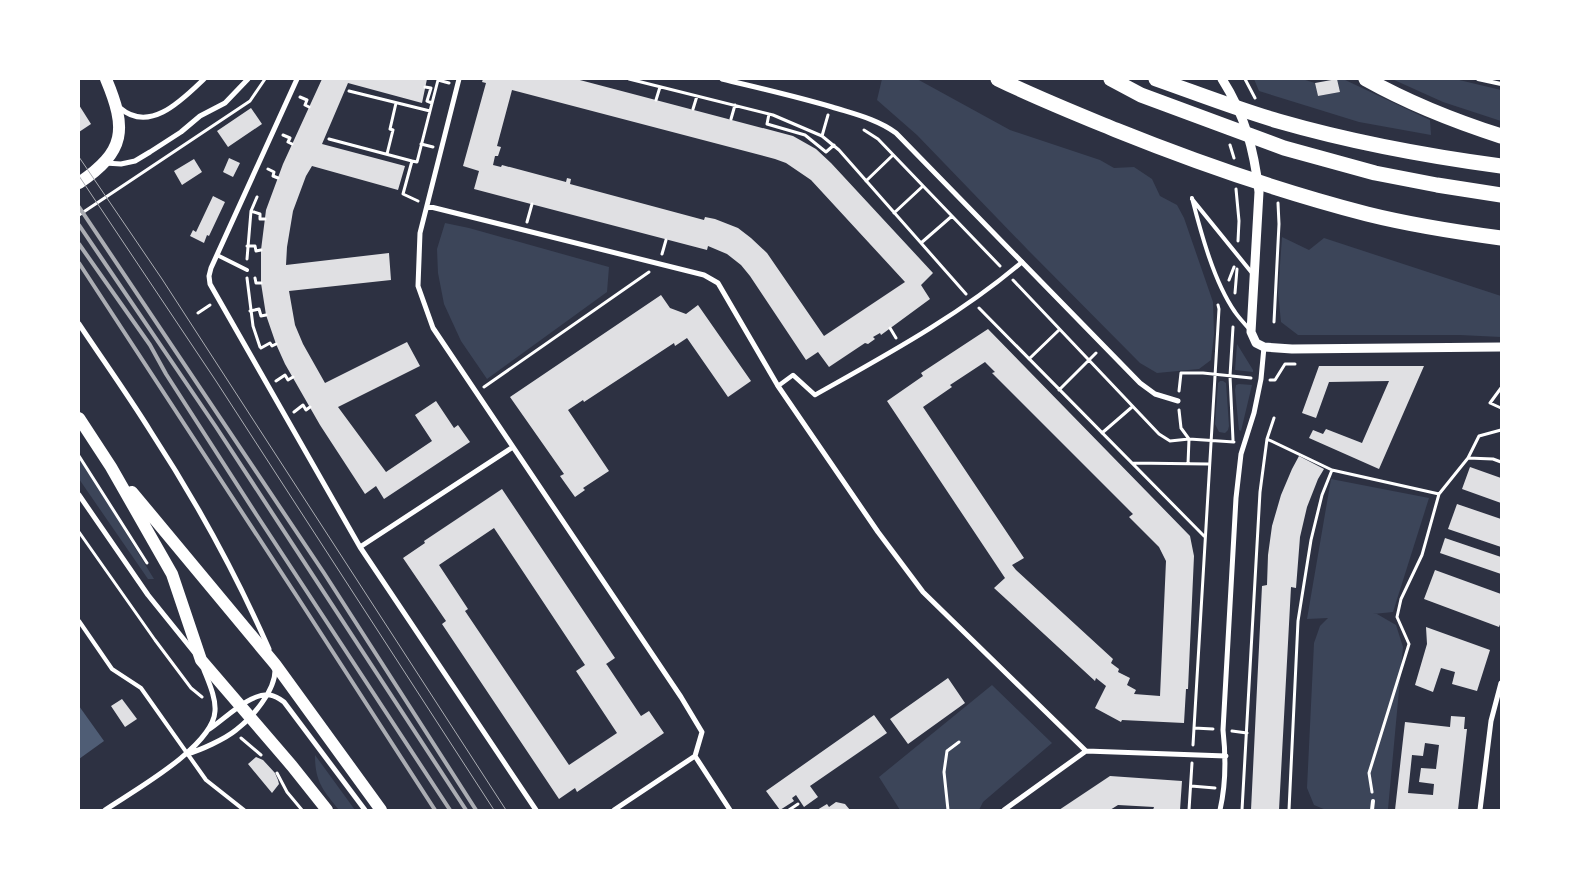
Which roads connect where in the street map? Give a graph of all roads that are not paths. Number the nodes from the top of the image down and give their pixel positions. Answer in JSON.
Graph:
{"nodes":[{"id":1,"x":98,"y":79,"type":"edge"},
{"id":2,"x":204,"y":79,"type":"edge"},
{"id":3,"x":248,"y":79,"type":"edge"},
{"id":4,"x":296,"y":79,"type":"edge"},
{"id":5,"x":459,"y":79,"type":"edge"},
{"id":6,"x":722,"y":79,"type":"edge"},
{"id":7,"x":998,"y":79,"type":"edge"},
{"id":8,"x":1111,"y":79,"type":"edge"},
{"id":9,"x":1156,"y":79,"type":"edge"},
{"id":10,"x":1222,"y":79,"type":"edge"},
{"id":11,"x":1366,"y":79,"type":"edge"},
{"id":12,"x":1478,"y":79,"type":"edge"},
{"id":13,"x":1501,"y":84,"type":"edge"},
{"id":14,"x":108,"y":85,"type":"edge"},
{"id":15,"x":116,"y":105,"type":"junction"},
{"id":16,"x":1501,"y":136,"type":"edge"},
{"id":17,"x":104,"y":163,"type":"junction"},
{"id":18,"x":1501,"y":166,"type":"edge"},
{"id":19,"x":79,"y":183,"type":"edge"},
{"id":20,"x":1501,"y":195,"type":"edge"},
{"id":21,"x":427,"y":206,"type":"junction"},
{"id":22,"x":1501,"y":238,"type":"edge"},
{"id":23,"x":217,"y":255,"type":"junction"},
{"id":24,"x":1022,"y":262,"type":"junction"},
{"id":25,"x":246,"y":270,"type":"road end"},
{"id":26,"x":1253,"y":275,"type":"junction"},
{"id":27,"x":79,"y":324,"type":"edge"},
{"id":28,"x":1251,"y":332,"type":"junction"},
{"id":29,"x":1264,"y":347,"type":"junction"},
{"id":30,"x":1501,"y":347,"type":"edge"},
{"id":31,"x":778,"y":386,"type":"junction"},
{"id":32,"x":1178,"y":401,"type":"road end"},
{"id":33,"x":79,"y":418,"type":"edge"},
{"id":34,"x":513,"y":447,"type":"junction"},
{"id":35,"x":111,"y":467,"type":"junction"},
{"id":36,"x":79,"y":495,"type":"edge"},
{"id":37,"x":360,"y":547,"type":"junction"},
{"id":38,"x":79,"y":621,"type":"edge"},
{"id":39,"x":200,"y":660,"type":"junction"},
{"id":40,"x":275,"y":664,"type":"junction"},
{"id":41,"x":1501,"y":683,"type":"edge"},
{"id":42,"x":266,"y":695,"type":"junction"},
{"id":43,"x":240,"y":706,"type":"junction"},
{"id":44,"x":250,"y":717,"type":"junction"},
{"id":45,"x":206,"y":731,"type":"junction"},
{"id":46,"x":1086,"y":752,"type":"junction"},
{"id":47,"x":187,"y":754,"type":"junction"},
{"id":48,"x":695,"y":756,"type":"junction"},
{"id":49,"x":1226,"y":756,"type":"junction"},
{"id":50,"x":1373,"y":801,"type":"road end"},
{"id":51,"x":104,"y":810,"type":"edge"},
{"id":52,"x":244,"y":810,"type":"edge"},
{"id":53,"x":327,"y":810,"type":"edge"},
{"id":54,"x":366,"y":810,"type":"edge"},
{"id":55,"x":380,"y":810,"type":"edge"},
{"id":56,"x":536,"y":810,"type":"edge"},
{"id":57,"x":614,"y":810,"type":"edge"},
{"id":58,"x":730,"y":810,"type":"edge"},
{"id":59,"x":1004,"y":810,"type":"edge"},
{"id":60,"x":1220,"y":810,"type":"edge"},
{"id":61,"x":1372,"y":810,"type":"edge"},
{"id":62,"x":1480,"y":810,"type":"edge"}],
"edges":[{"from":1,"to":14,"type":"main road"},
{"from":2,"to":15,"type":"street"},
{"from":3,"to":17,"type":"street"},
{"from":4,"to":23,"type":"street"},
{"from":5,"to":21,"type":"street"},
{"from":6,"to":24,"type":"street"},
{"from":7,"to":22,"type":"highway"},
{"from":8,"to":20,"type":"highway"},
{"from":9,"to":18,"type":"highway"},
{"from":10,"to":26,"type":"street"},
{"from":11,"to":16,"type":"highway"},
{"from":12,"to":13,"type":"lane"},
{"from":14,"to":15,"type":"main road"},
{"from":15,"to":17,"type":"main road"},
{"from":17,"to":19,"type":"main road"},
{"from":21,"to":31,"type":"street"},
{"from":21,"to":34,"type":"street"},
{"from":23,"to":25,"type":"lane"},
{"from":23,"to":37,"type":"street"},
{"from":24,"to":31,"type":"street"},
{"from":24,"to":32,"type":"street"},
{"from":26,"to":28,"type":"street"},
{"from":26,"to":28,"type":"lane"},
{"from":27,"to":40,"type":"street"},
{"from":28,"to":29,"type":"street"},
{"from":29,"to":30,"type":"street"},
{"from":29,"to":49,"type":"street"},
{"from":31,"to":46,"type":"street"},
{"from":33,"to":35,"type":"main road"},
{"from":34,"to":37,"type":"street"},
{"from":34,"to":48,"type":"street"},
{"from":35,"to":39,"type":"main road"},
{"from":35,"to":40,"type":"main road"},
{"from":36,"to":39,"type":"street"},
{"from":37,"to":56,"type":"street"},
{"from":38,"to":47,"type":"lane"},
{"from":39,"to":43,"type":"main road"},
{"from":39,"to":45,"type":"street"},
{"from":40,"to":42,"type":"street"},
{"from":40,"to":55,"type":"main road"},
{"from":41,"to":62,"type":"street"},
{"from":42,"to":43,"type":"street"},
{"from":42,"to":44,"type":"street"},
{"from":42,"to":54,"type":"street"},
{"from":43,"to":44,"type":"main road"},
{"from":43,"to":45,"type":"street"},
{"from":44,"to":47,"type":"street"},
{"from":44,"to":53,"type":"main road"},
{"from":45,"to":47,"type":"street"},
{"from":46,"to":49,"type":"street"},
{"from":46,"to":59,"type":"street"},
{"from":47,"to":51,"type":"street"},
{"from":47,"to":52,"type":"lane"},
{"from":48,"to":57,"type":"street"},
{"from":48,"to":58,"type":"street"},
{"from":49,"to":60,"type":"street"},
{"from":50,"to":61,"type":"lane"}]}
